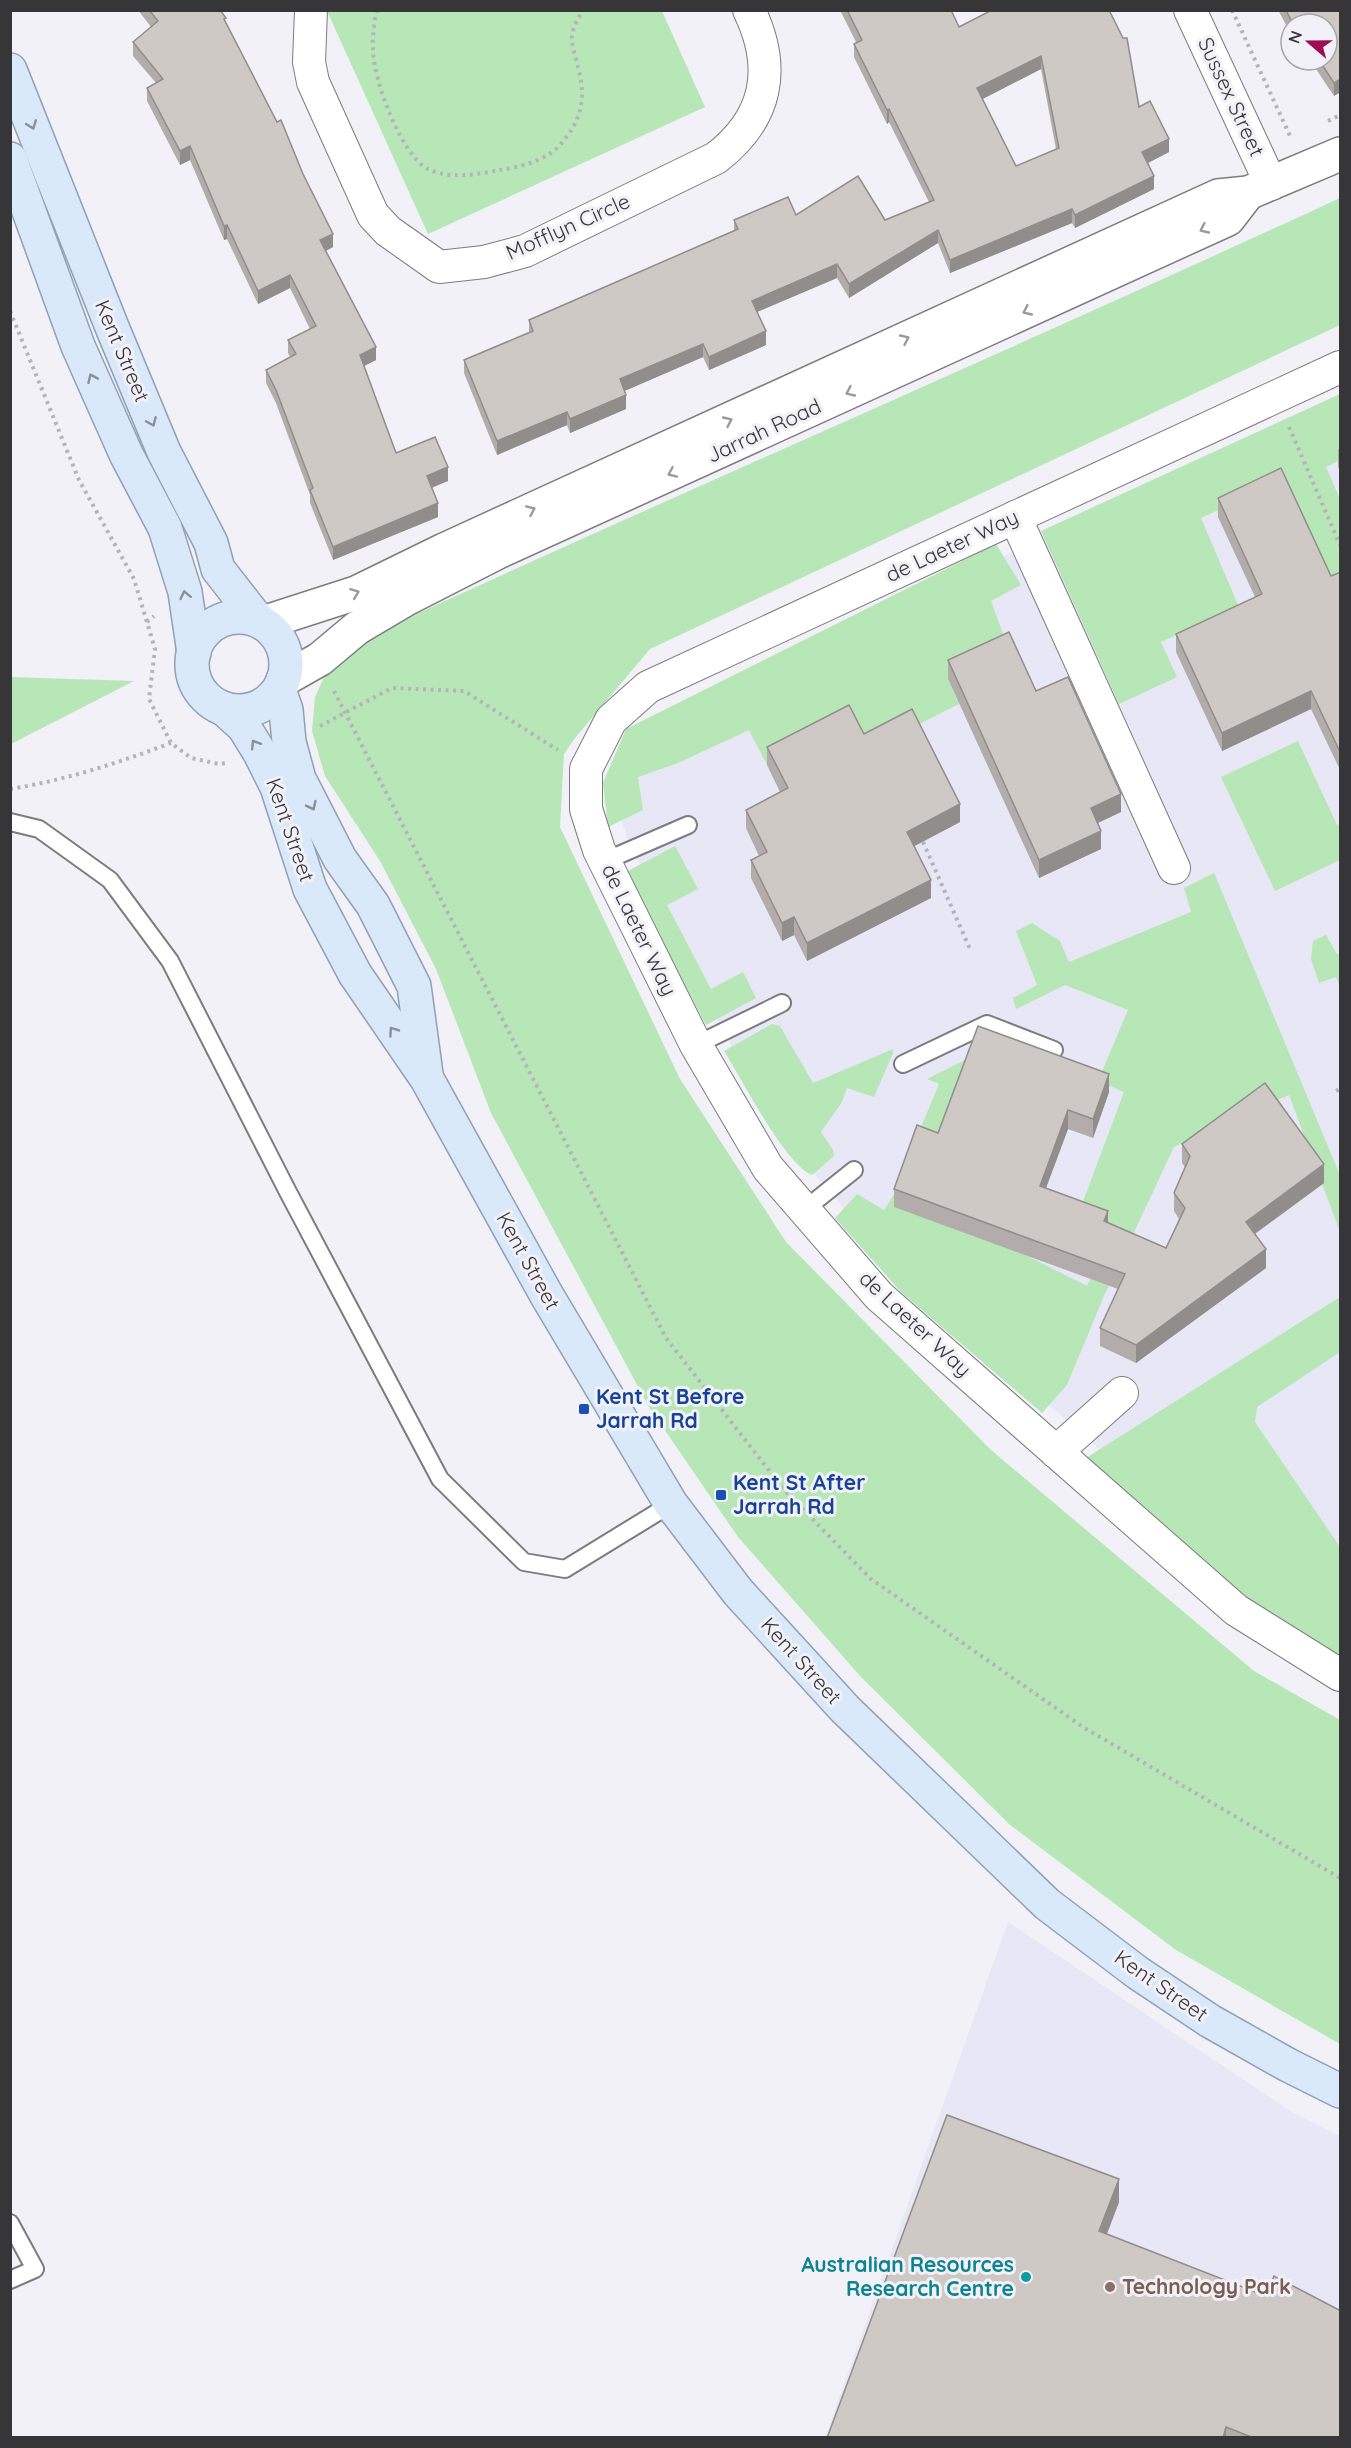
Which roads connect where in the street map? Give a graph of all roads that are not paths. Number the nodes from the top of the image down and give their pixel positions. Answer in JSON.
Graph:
{"nodes":[{"id":1,"x":311,"y":10,"type":"edge"},
{"id":2,"x":749,"y":10,"type":"edge"},
{"id":3,"x":1190,"y":10,"type":"edge"},
{"id":4,"x":10,"y":70,"type":"edge"},
{"id":5,"x":1341,"y":154,"type":"edge"},
{"id":6,"x":10,"y":159,"type":"edge"},
{"id":7,"x":1260,"y":189,"type":"junction"},
{"id":8,"x":1341,"y":367,"type":"edge"},
{"id":9,"x":1015,"y":517,"type":"junction"},
{"id":10,"x":260,"y":621,"type":"junction"},
{"id":11,"x":194,"y":653,"type":"junction"},
{"id":12,"x":281,"y":685,"type":"junction"},
{"id":13,"x":223,"y":708,"type":"junction"},
{"id":14,"x":10,"y":822,"type":"edge"},
{"id":15,"x":688,"y":825,"type":"dead end"},
{"id":16,"x":605,"y":861,"type":"junction"},
{"id":17,"x":1174,"y":867,"type":"dead end"},
{"id":18,"x":782,"y":1003,"type":"dead end"},
{"id":19,"x":696,"y":1045,"type":"junction"},
{"id":20,"x":1054,"y":1050,"type":"dead end"},
{"id":21,"x":903,"y":1064,"type":"dead end"},
{"id":22,"x":427,"y":1079,"type":"junction"},
{"id":23,"x":854,"y":1170,"type":"dead end"},
{"id":24,"x":804,"y":1210,"type":"junction"},
{"id":25,"x":1122,"y":1393,"type":"dead end"},
{"id":26,"x":1056,"y":1452,"type":"junction"},
{"id":27,"x":671,"y":1504,"type":"junction"},
{"id":28,"x":1341,"y":1676,"type":"edge"},
{"id":29,"x":1341,"y":2091,"type":"edge"},
{"id":30,"x":10,"y":2223,"type":"edge"},
{"id":31,"x":10,"y":2280,"type":"edge"}],
"edges":[{"from":1,"to":2,"type":"street","name":"Mofflyn Circle"},
{"from":3,"to":7,"type":"street","name":"Sussex Street"},
{"from":4,"to":10,"type":"main road","name":"Kent Street","one_way":true},
{"from":5,"to":7,"type":"street","name":"Jarrah Road"},
{"from":11,"to":6,"type":"main road","name":"Kent Street","one_way":true},
{"from":10,"to":7,"type":"street","name":"Jarrah Road","one_way":true},
{"from":7,"to":12,"type":"street","name":"Jarrah Road","one_way":true},
{"from":8,"to":9,"type":"street","name":"de Laeter Way"},
{"from":9,"to":16,"type":"street","name":"de Laeter Way"},
{"from":9,"to":17,"type":"street"},
{"from":10,"to":11,"type":"main road"},
{"from":10,"to":12,"type":"main road"},
{"from":11,"to":13,"type":"main road"},
{"from":12,"to":13,"type":"main road"},
{"from":12,"to":22,"type":"main road","name":"Kent Street","one_way":true},
{"from":22,"to":13,"type":"main road","name":"Kent Street","one_way":true},
{"from":14,"to":27,"type":"lane"},
{"from":15,"to":16,"type":"lane"},
{"from":16,"to":19,"type":"street","name":"de Laeter Way"},
{"from":18,"to":19,"type":"lane"},
{"from":19,"to":24,"type":"street","name":"de Laeter Way"},
{"from":20,"to":21,"type":"lane"},
{"from":22,"to":27,"type":"main road","name":"Kent Street"},
{"from":23,"to":24,"type":"lane"},
{"from":24,"to":26,"type":"street","name":"de Laeter Way"},
{"from":25,"to":26,"type":"street"},
{"from":26,"to":28,"type":"street","name":"de Laeter Way"},
{"from":27,"to":29,"type":"main road","name":"Kent Street"},
{"from":30,"to":31,"type":"lane"}]}
